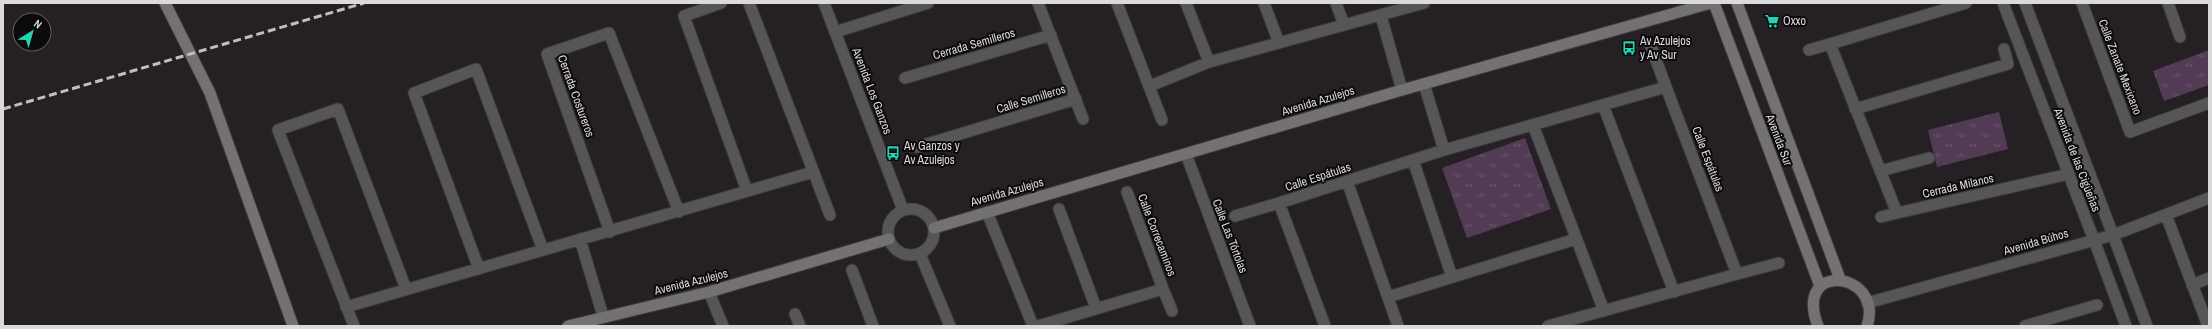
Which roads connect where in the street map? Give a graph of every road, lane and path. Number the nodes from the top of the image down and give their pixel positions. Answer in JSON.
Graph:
{"nodes":[{"id":1,"x":721,"y":3,"type":"edge"},
{"id":2,"x":749,"y":3,"type":"edge"},
{"id":3,"x":824,"y":3,"type":"edge"},
{"id":4,"x":928,"y":3,"type":"edge"},
{"id":5,"x":1038,"y":3,"type":"edge"},
{"id":6,"x":1117,"y":3,"type":"edge"},
{"id":7,"x":1186,"y":3,"type":"edge"},
{"id":8,"x":1264,"y":3,"type":"edge"},
{"id":9,"x":1336,"y":3,"type":"edge"},
{"id":10,"x":1711,"y":3,"type":"edge"},
{"id":11,"x":1714,"y":3,"type":"edge"},
{"id":12,"x":1737,"y":3,"type":"edge"},
{"id":13,"x":1966,"y":3,"type":"edge"},
{"id":14,"x":2003,"y":3,"type":"edge"},
{"id":15,"x":2025,"y":3,"type":"edge"},
{"id":16,"x":2082,"y":3,"type":"edge"},
{"id":17,"x":2168,"y":3,"type":"edge"},
{"id":18,"x":169,"y":4,"type":"edge"},
{"id":19,"x":1417,"y":4,"type":"edge"},
{"id":20,"x":1381,"y":16,"type":"junction"},
{"id":21,"x":1344,"y":26,"type":"junction"},
{"id":22,"x":835,"y":32,"type":"junction"},
{"id":23,"x":1051,"y":36,"type":"junction"},
{"id":24,"x":2180,"y":37,"type":"dead end"},
{"id":25,"x":1279,"y":43,"type":"junction"},
{"id":26,"x":1650,"y":44,"type":"dead end"},
{"id":27,"x":1830,"y":44,"type":"junction"},
{"id":28,"x":2004,"y":49,"type":"dead end"},
{"id":29,"x":1809,"y":50,"type":"dead end"},
{"id":30,"x":1209,"y":62,"type":"junction"},
{"id":31,"x":905,"y":78,"type":"dead end"},
{"id":32,"x":1424,"y":84,"type":"junction"},
{"id":33,"x":1150,"y":86,"type":"junction"},
{"id":34,"x":1666,"y":87,"type":"junction"},
{"id":35,"x":1402,"y":90,"type":"junction"},
{"id":36,"x":1076,"y":99,"type":"junction"},
{"id":37,"x":1603,"y":105,"type":"junction"},
{"id":38,"x":2208,"y":107,"type":"edge"},
{"id":39,"x":1855,"y":109,"type":"junction"},
{"id":40,"x":1083,"y":119,"type":"dead end"},
{"id":41,"x":1162,"y":120,"type":"dead end"},
{"id":42,"x":1533,"y":125,"type":"junction"},
{"id":43,"x":917,"y":147,"type":"dead end"},
{"id":44,"x":1444,"y":150,"type":"junction"},
{"id":45,"x":1186,"y":154,"type":"junction"},
{"id":46,"x":1928,"y":158,"type":"dead end"},
{"id":47,"x":1413,"y":160,"type":"junction"},
{"id":48,"x":1880,"y":171,"type":"junction"},
{"id":49,"x":813,"y":172,"type":"junction"},
{"id":50,"x":2069,"y":174,"type":"junction"},
{"id":51,"x":1347,"y":181,"type":"junction"},
{"id":52,"x":747,"y":191,"type":"junction"},
{"id":53,"x":1127,"y":192,"type":"dead end"},
{"id":54,"x":2209,"y":198,"type":"edge"},
{"id":55,"x":1279,"y":203,"type":"junction"},
{"id":56,"x":1059,"y":209,"type":"dead end"},
{"id":57,"x":903,"y":210,"type":"junction"},
{"id":58,"x":679,"y":212,"type":"junction"},
{"id":59,"x":987,"y":212,"type":"junction"},
{"id":60,"x":1897,"y":213,"type":"junction"},
{"id":61,"x":830,"y":215,"type":"dead end"},
{"id":62,"x":2166,"y":215,"type":"junction"},
{"id":63,"x":1235,"y":216,"type":"dead end"},
{"id":64,"x":1881,"y":218,"type":"dead end"},
{"id":65,"x":934,"y":228,"type":"junction"},
{"id":66,"x":610,"y":232,"type":"junction"},
{"id":67,"x":2113,"y":235,"type":"junction"},
{"id":68,"x":889,"y":239,"type":"junction"},
{"id":69,"x":1576,"y":239,"type":"junction"},
{"id":70,"x":580,"y":240,"type":"junction"},
{"id":71,"x":2094,"y":240,"type":"junction"},
{"id":72,"x":543,"y":250,"type":"junction"},
{"id":73,"x":920,"y":254,"type":"junction"},
{"id":74,"x":1779,"y":263,"type":"dead end"},
{"id":75,"x":479,"y":269,"type":"junction"},
{"id":76,"x":852,"y":270,"type":"dead end"},
{"id":77,"x":1737,"y":274,"type":"junction"},
{"id":78,"x":1452,"y":277,"type":"junction"},
{"id":79,"x":2209,"y":278,"type":"edge"},
{"id":80,"x":1840,"y":279,"type":"junction"},
{"id":81,"x":2192,"y":285,"type":"junction"},
{"id":82,"x":1820,"y":286,"type":"junction"},
{"id":83,"x":1163,"y":288,"type":"junction"},
{"id":84,"x":406,"y":289,"type":"junction"},
{"id":85,"x":709,"y":292,"type":"junction"},
{"id":86,"x":1674,"y":292,"type":"junction"},
{"id":87,"x":1388,"y":297,"type":"junction"},
{"id":88,"x":1867,"y":303,"type":"junction"},
{"id":89,"x":2097,"y":306,"type":"dead end"},
{"id":90,"x":346,"y":307,"type":"junction"},
{"id":91,"x":1096,"y":308,"type":"junction"},
{"id":92,"x":1172,"y":310,"type":"dead end"},
{"id":93,"x":1604,"y":311,"type":"junction"},
{"id":94,"x":795,"y":314,"type":"dead end"},
{"id":95,"x":603,"y":316,"type":"junction"},
{"id":96,"x":293,"y":326,"type":"edge"},
{"id":97,"x":354,"y":326,"type":"edge"},
{"id":98,"x":568,"y":326,"type":"edge"},
{"id":99,"x":723,"y":326,"type":"edge"},
{"id":100,"x":800,"y":326,"type":"edge"},
{"id":101,"x":873,"y":326,"type":"edge"},
{"id":102,"x":950,"y":326,"type":"edge"},
{"id":103,"x":1033,"y":326,"type":"edge"},
{"id":104,"x":1038,"y":326,"type":"edge"},
{"id":105,"x":1250,"y":326,"type":"edge"},
{"id":106,"x":1325,"y":326,"type":"edge"},
{"id":107,"x":1398,"y":326,"type":"edge"},
{"id":108,"x":1548,"y":326,"type":"edge"},
{"id":109,"x":1817,"y":326,"type":"edge"},
{"id":110,"x":1867,"y":326,"type":"edge"},
{"id":111,"x":2025,"y":326,"type":"edge"},
{"id":112,"x":2126,"y":326,"type":"edge"},
{"id":113,"x":2147,"y":326,"type":"edge"},
{"id":114,"x":2208,"y":326,"type":"edge"}],
"edges":[{"from":1,"to":52,"type":"street"},
{"from":2,"to":49,"type":"street"},
{"from":3,"to":22,"type":"street","name":"Avenida Los Ganzos"},
{"from":4,"to":22,"type":"street"},
{"from":5,"to":23,"type":"street","name":"Calle Semilleros"},
{"from":6,"to":33,"type":"street"},
{"from":7,"to":30,"type":"street"},
{"from":8,"to":25,"type":"street"},
{"from":9,"to":21,"type":"street"},
{"from":10,"to":32,"type":"main road","name":"Avenida Azulejos"},
{"from":11,"to":82,"type":"main road","name":"Avenida Sur"},
{"from":12,"to":80,"type":"main road","name":"Avenida Sur"},
{"from":13,"to":27,"type":"street"},
{"from":14,"to":50,"type":"street","name":"Avenida de las Cigüeñas"},
{"from":15,"to":67,"type":"street","name":"Avenida de las Cigüeñas"},
{"from":16,"to":38,"type":"street","name":"Calle Zanate Mexicano"},
{"from":17,"to":24,"type":"street"},
{"from":18,"to":96,"type":"main road"},
{"from":19,"to":20,"type":"street"},
{"from":20,"to":21,"type":"street"},
{"from":20,"to":35,"type":"street"},
{"from":21,"to":25,"type":"street"},
{"from":22,"to":57,"type":"street","name":"Avenida Los Ganzos"},
{"from":23,"to":31,"type":"street","name":"Cerrada Semilleros"},
{"from":23,"to":36,"type":"street","name":"Calle Semilleros"},
{"from":25,"to":30,"type":"street"},
{"from":26,"to":34,"type":"street"},
{"from":27,"to":29,"type":"street"},
{"from":27,"to":39,"type":"street"},
{"from":28,"to":39,"type":"street"},
{"from":30,"to":33,"type":"street"},
{"from":32,"to":35,"type":"main road","name":"Avenida Azulejos"},
{"from":32,"to":44,"type":"street"},
{"from":33,"to":41,"type":"street"},
{"from":34,"to":37,"type":"street","name":"Calle Espátulas"},
{"from":34,"to":77,"type":"street","name":"Calle Espátulas"},
{"from":35,"to":45,"type":"main road","name":"Avenida Azulejos"},
{"from":36,"to":40,"type":"street"},
{"from":36,"to":43,"type":"street","name":"Calle Semilleros"},
{"from":37,"to":42,"type":"street","name":"Calle Espátulas"},
{"from":37,"to":86,"type":"street"},
{"from":39,"to":48,"type":"street"},
{"from":42,"to":44,"type":"street","name":"Calle Espátulas"},
{"from":42,"to":69,"type":"street"},
{"from":44,"to":47,"type":"street","name":"Calle Espátulas"},
{"from":45,"to":59,"type":"main road","name":"Avenida Azulejos"},
{"from":45,"to":105,"type":"street","name":"Calle Las Tórtolas"},
{"from":46,"to":48,"type":"street"},
{"from":47,"to":51,"type":"street","name":"Calle Espátulas"},
{"from":47,"to":78,"type":"street"},
{"from":48,"to":60,"type":"street"},
{"from":49,"to":52,"type":"street"},
{"from":49,"to":61,"type":"street"},
{"from":50,"to":60,"type":"street","name":"Cerrada Milanos"},
{"from":50,"to":71,"type":"street","name":"Avenida de las Cigüeñas"},
{"from":51,"to":55,"type":"street","name":"Calle Espátulas"},
{"from":51,"to":87,"type":"street"},
{"from":52,"to":58,"type":"street"},
{"from":53,"to":83,"type":"street","name":"Calle Correcaminos"},
{"from":54,"to":62,"type":"street","name":"Avenida Búhos"},
{"from":55,"to":63,"type":"street"},
{"from":55,"to":106,"type":"street","name":"Calle Espátulas"},
{"from":56,"to":91,"type":"street"},
{"from":57,"to":65,"type":"street"},
{"from":57,"to":68,"type":"street"},
{"from":58,"to":66,"type":"street"},
{"from":58,"to":66,"type":"street","name":"Cerrada Costureros"},
{"from":59,"to":65,"type":"main road","name":"Avenida Azulejos"},
{"from":59,"to":103,"type":"street"},
{"from":60,"to":64,"type":"street","name":"Cerrada Milanos"},
{"from":62,"to":67,"type":"street","name":"Avenida Búhos"},
{"from":62,"to":81,"type":"street"},
{"from":65,"to":73,"type":"street"},
{"from":66,"to":70,"type":"street"},
{"from":67,"to":71,"type":"street","name":"Avenida Búhos"},
{"from":67,"to":113,"type":"street","name":"Avenida de las Cigüeñas"},
{"from":68,"to":73,"type":"street"},
{"from":68,"to":85,"type":"main road","name":"Avenida Azulejos"},
{"from":69,"to":78,"type":"street"},
{"from":69,"to":93,"type":"street"},
{"from":70,"to":72,"type":"street"},
{"from":70,"to":95,"type":"street"},
{"from":71,"to":88,"type":"street","name":"Avenida Búhos"},
{"from":71,"to":112,"type":"street","name":"Avenida de las Cigüeñas"},
{"from":72,"to":75,"type":"street"},
{"from":72,"to":75,"type":"street"},
{"from":73,"to":102,"type":"street"},
{"from":74,"to":77,"type":"street"},
{"from":75,"to":84,"type":"street"},
{"from":76,"to":101,"type":"street"},
{"from":77,"to":86,"type":"street"},
{"from":78,"to":87,"type":"street"},
{"from":79,"to":81,"type":"street"},
{"from":80,"to":82,"type":"main road"},
{"from":80,"to":88,"type":"main road"},
{"from":81,"to":114,"type":"street"},
{"from":82,"to":109,"type":"main road"},
{"from":83,"to":91,"type":"street","name":"Calle Correcaminos"},
{"from":83,"to":92,"type":"street"},
{"from":84,"to":90,"type":"street"},
{"from":84,"to":90,"type":"street"},
{"from":85,"to":95,"type":"main road","name":"Avenida Azulejos"},
{"from":85,"to":99,"type":"street"},
{"from":86,"to":93,"type":"street"},
{"from":87,"to":107,"type":"street"},
{"from":88,"to":110,"type":"main road"},
{"from":89,"to":111,"type":"street"},
{"from":90,"to":97,"type":"street"},
{"from":91,"to":104,"type":"street","name":"Calle Correcaminos"},
{"from":93,"to":108,"type":"street"},
{"from":94,"to":100,"type":"street"},
{"from":95,"to":98,"type":"main road","name":"Avenida Azulejos"}]}
